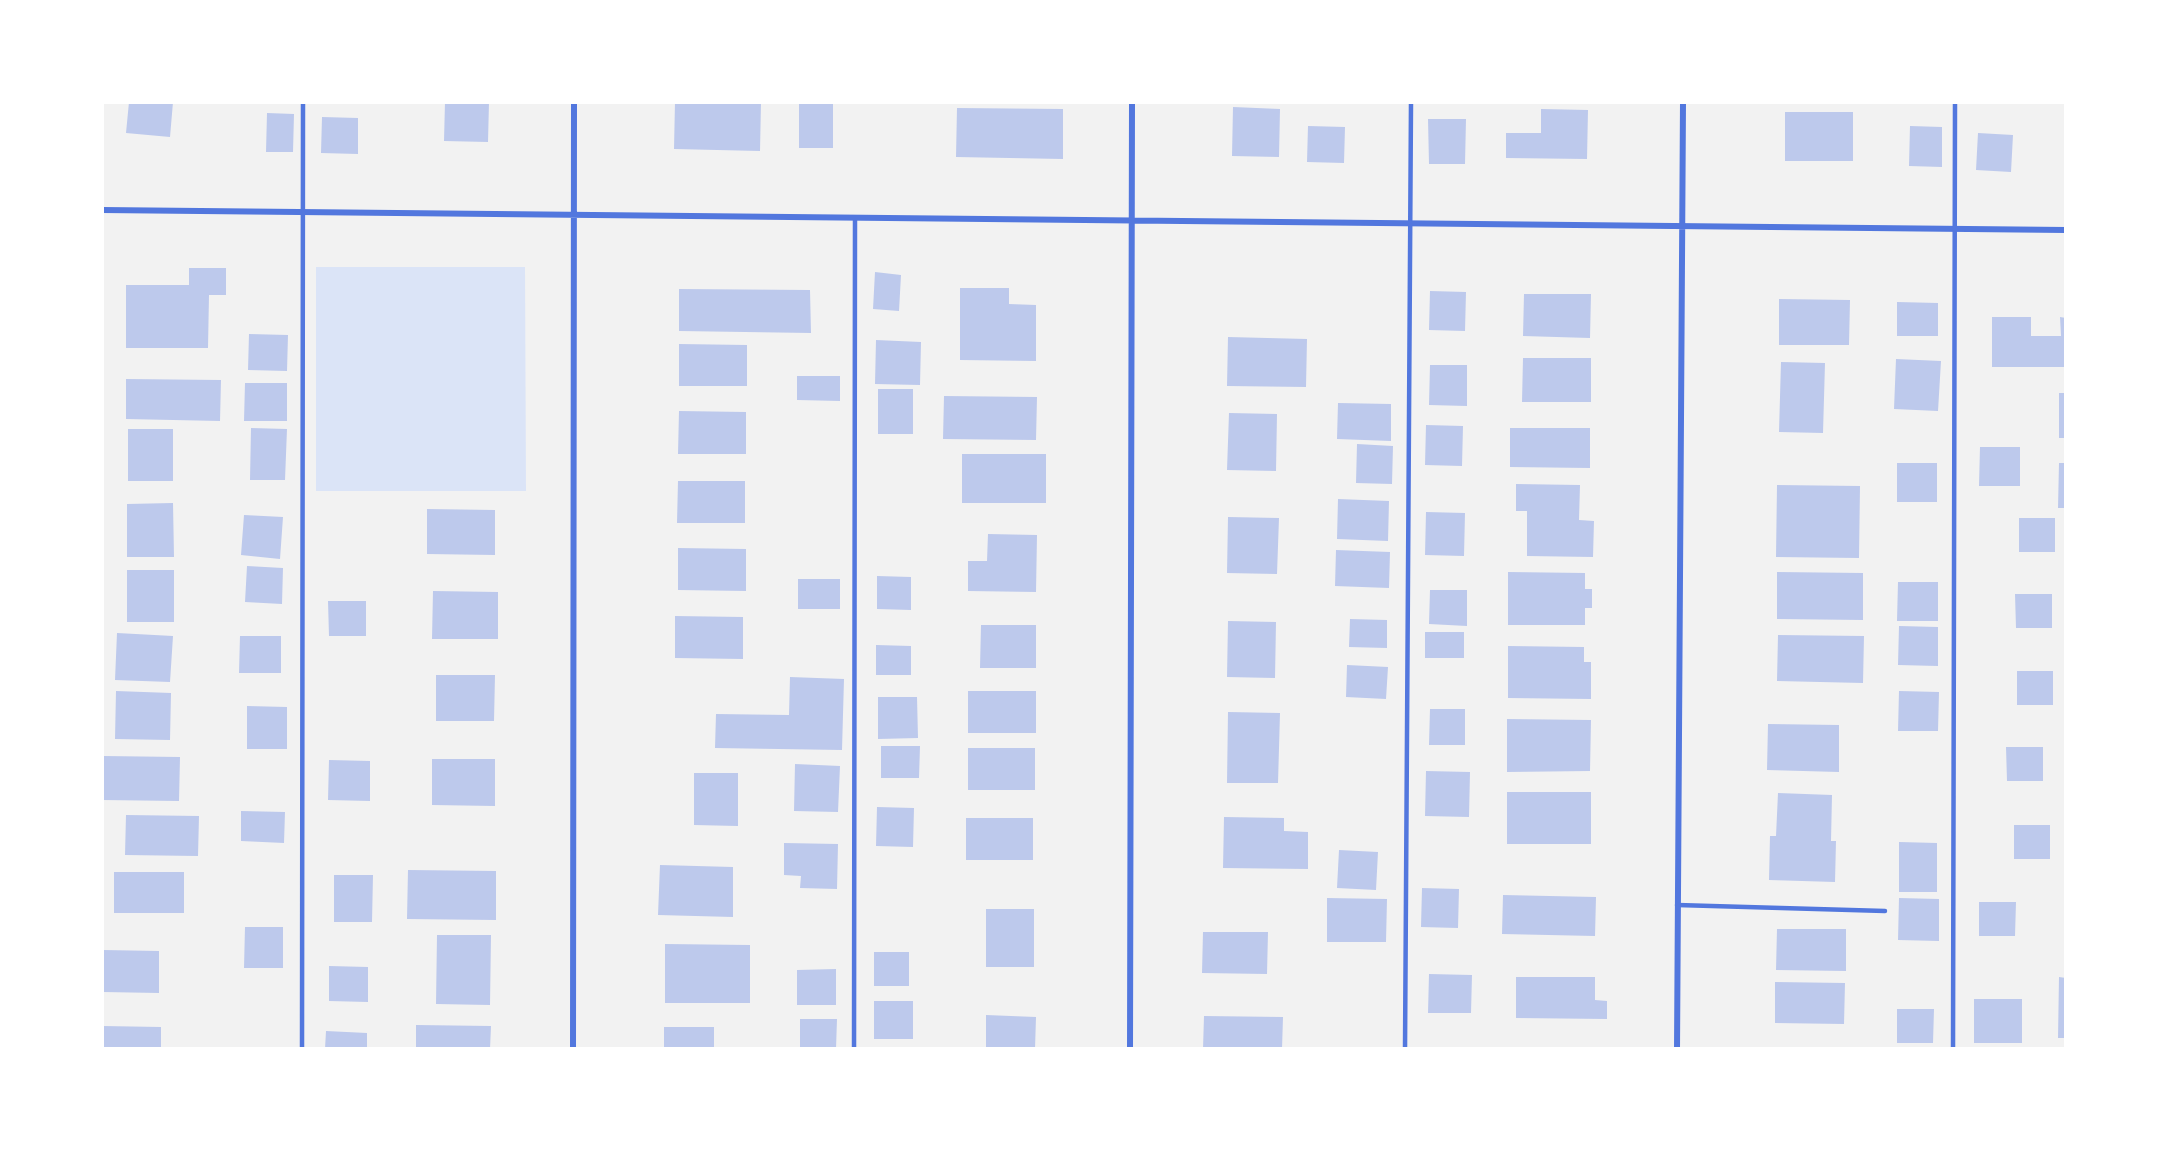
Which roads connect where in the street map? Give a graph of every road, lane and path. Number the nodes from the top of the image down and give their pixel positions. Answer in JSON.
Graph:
{"nodes":[{"id":1,"x":303,"y":102,"type":"edge"},
{"id":2,"x":574,"y":102,"type":"edge"},
{"id":3,"x":1132,"y":102,"type":"edge"},
{"id":4,"x":1411,"y":102,"type":"edge"},
{"id":5,"x":1683,"y":102,"type":"edge"},
{"id":6,"x":1955,"y":102,"type":"edge"},
{"id":7,"x":102,"y":210,"type":"edge"},
{"id":8,"x":303,"y":212,"type":"junction"},
{"id":9,"x":574,"y":215,"type":"junction"},
{"id":10,"x":855,"y":218,"type":"junction"},
{"id":11,"x":1131,"y":221,"type":"junction"},
{"id":12,"x":1411,"y":224,"type":"junction"},
{"id":13,"x":1682,"y":226,"type":"junction"},
{"id":14,"x":1953,"y":229,"type":"junction"},
{"id":15,"x":2066,"y":230,"type":"edge"},
{"id":16,"x":1677,"y":905,"type":"junction"},
{"id":17,"x":1885,"y":911,"type":"dead end"},
{"id":18,"x":302,"y":1049,"type":"edge"},
{"id":19,"x":573,"y":1049,"type":"edge"},
{"id":20,"x":854,"y":1049,"type":"edge"},
{"id":21,"x":1130,"y":1049,"type":"edge"},
{"id":22,"x":1406,"y":1049,"type":"edge"},
{"id":23,"x":1677,"y":1049,"type":"edge"},
{"id":24,"x":1953,"y":1049,"type":"edge"}],
"edges":[{"from":1,"to":8,"type":"lane"},
{"from":2,"to":9,"type":"street"},
{"from":3,"to":11,"type":"street"},
{"from":4,"to":12,"type":"lane"},
{"from":5,"to":13,"type":"street"},
{"from":6,"to":14,"type":"lane"},
{"from":7,"to":8,"type":"street"},
{"from":8,"to":9,"type":"street"},
{"from":8,"to":18,"type":"lane"},
{"from":9,"to":10,"type":"street"},
{"from":9,"to":19,"type":"street"},
{"from":10,"to":11,"type":"street"},
{"from":10,"to":20,"type":"lane"},
{"from":11,"to":12,"type":"street"},
{"from":11,"to":21,"type":"street"},
{"from":12,"to":13,"type":"street"},
{"from":12,"to":22,"type":"lane"},
{"from":13,"to":14,"type":"street"},
{"from":13,"to":16,"type":"street"},
{"from":14,"to":15,"type":"street"},
{"from":14,"to":24,"type":"lane"},
{"from":16,"to":17,"type":"lane"},
{"from":16,"to":23,"type":"street"}]}
